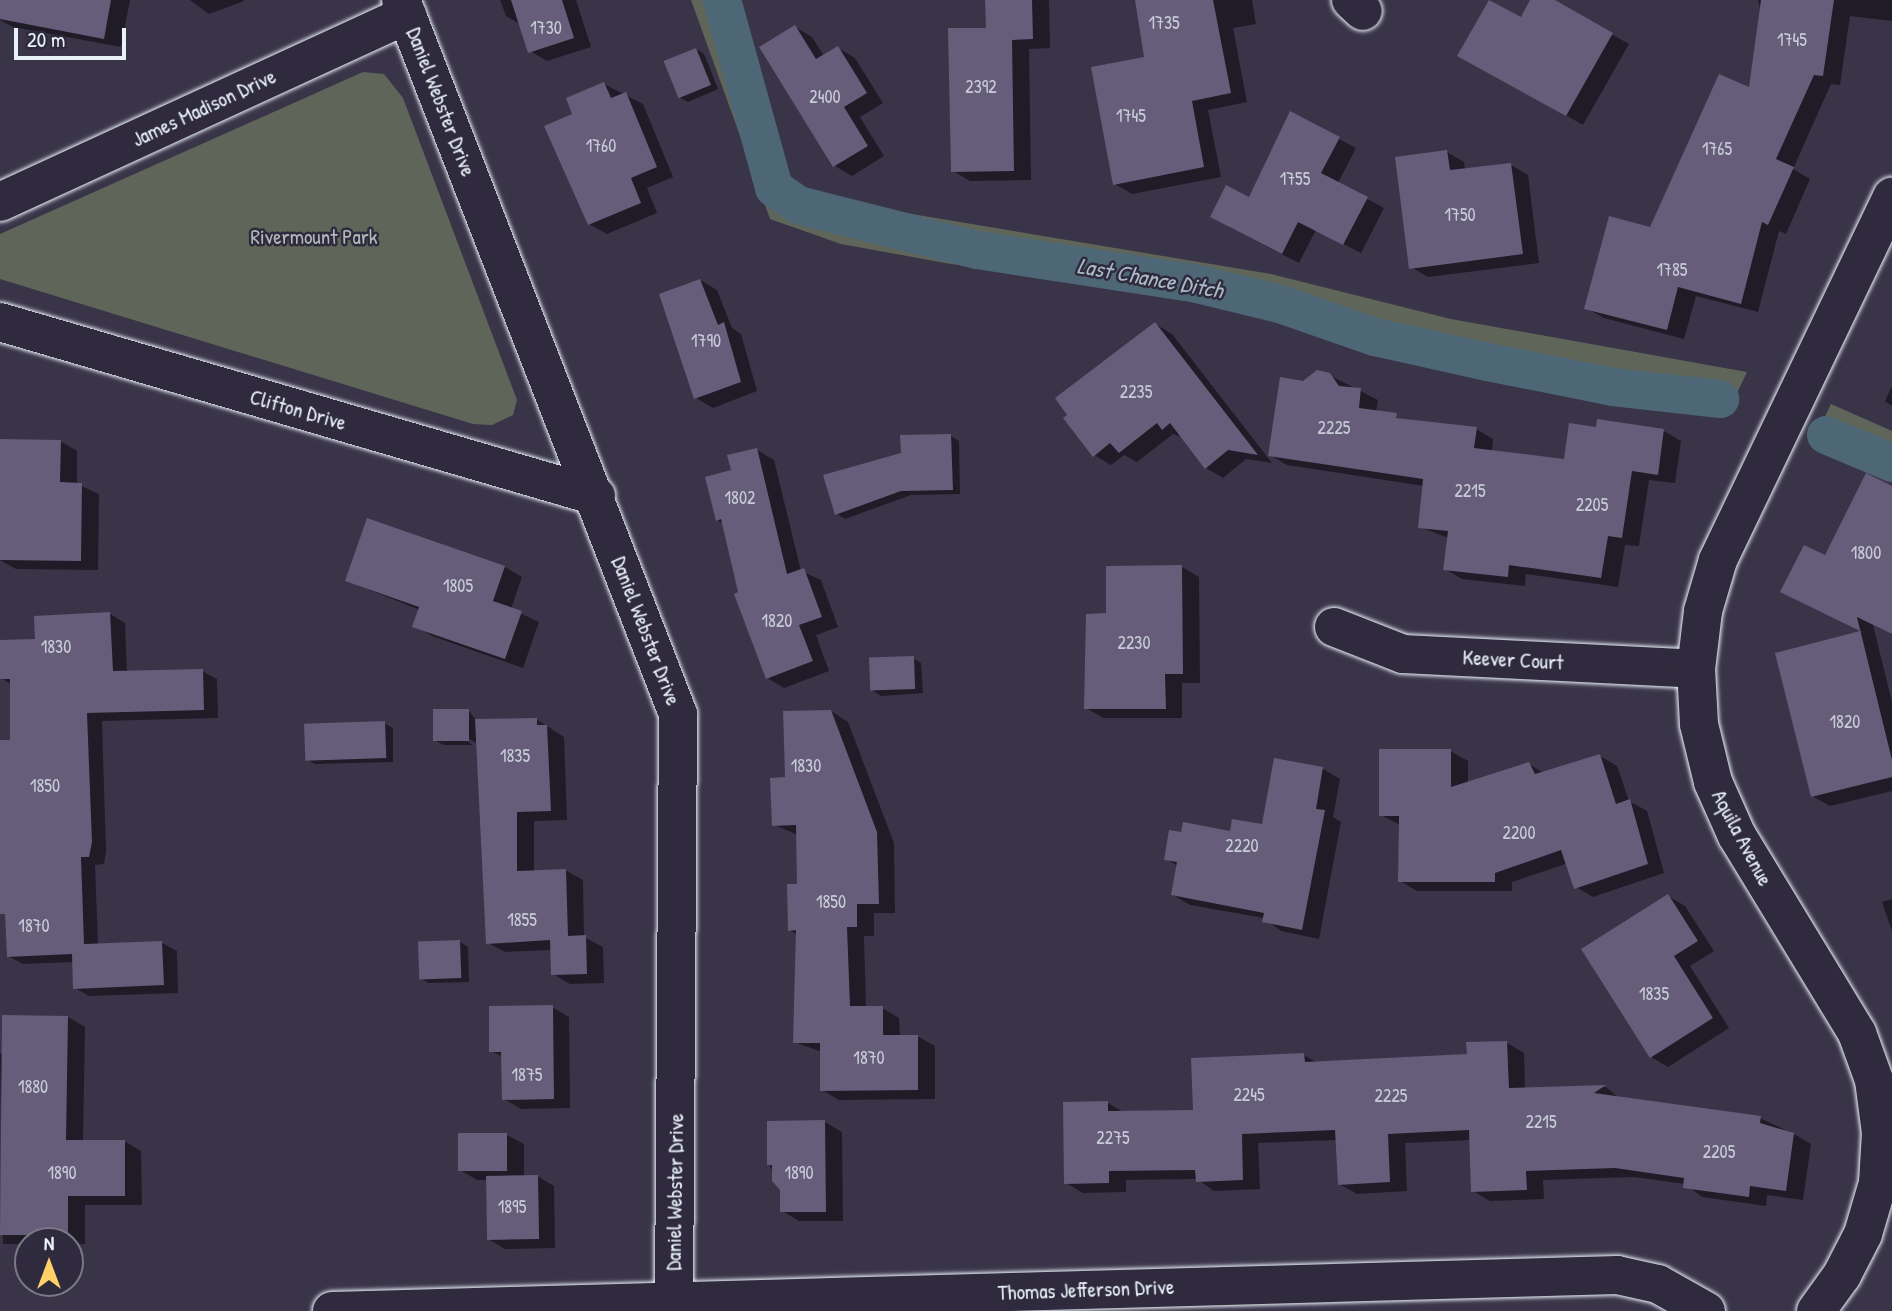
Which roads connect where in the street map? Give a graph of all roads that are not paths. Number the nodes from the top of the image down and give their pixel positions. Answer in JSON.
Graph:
{"nodes":[{"id":1,"x":404,"y":8,"type":"edge"},
{"id":2,"x":1892,"y":197,"type":"edge"},
{"id":3,"x":0,"y":202,"type":"edge"},
{"id":4,"x":0,"y":322,"type":"edge"},
{"id":5,"x":596,"y":496,"type":"junction"},
{"id":6,"x":1334,"y":627,"type":"dead end"},
{"id":7,"x":1696,"y":669,"type":"junction"},
{"id":8,"x":674,"y":1301,"type":"junction"},
{"id":9,"x":332,"y":1311,"type":"edge"},
{"id":10,"x":1706,"y":1311,"type":"edge"},
{"id":11,"x":1816,"y":1311,"type":"edge"}],
"edges":[{"from":1,"to":3,"type":"street","name":"James Madison Drive"},
{"from":1,"to":5,"type":"street","name":"Daniel Webster Drive"},
{"from":2,"to":7,"type":"street","name":"Aquila Avenue"},
{"from":4,"to":5,"type":"street","name":"Clifton Drive"},
{"from":5,"to":8,"type":"street","name":"Daniel Webster Drive"},
{"from":6,"to":7,"type":"street","name":"Keever Court"},
{"from":7,"to":11,"type":"street","name":"Aquila Avenue"},
{"from":8,"to":9,"type":"street","name":"Thomas Jefferson Drive"},
{"from":8,"to":10,"type":"street","name":"Thomas Jefferson Drive"}]}
